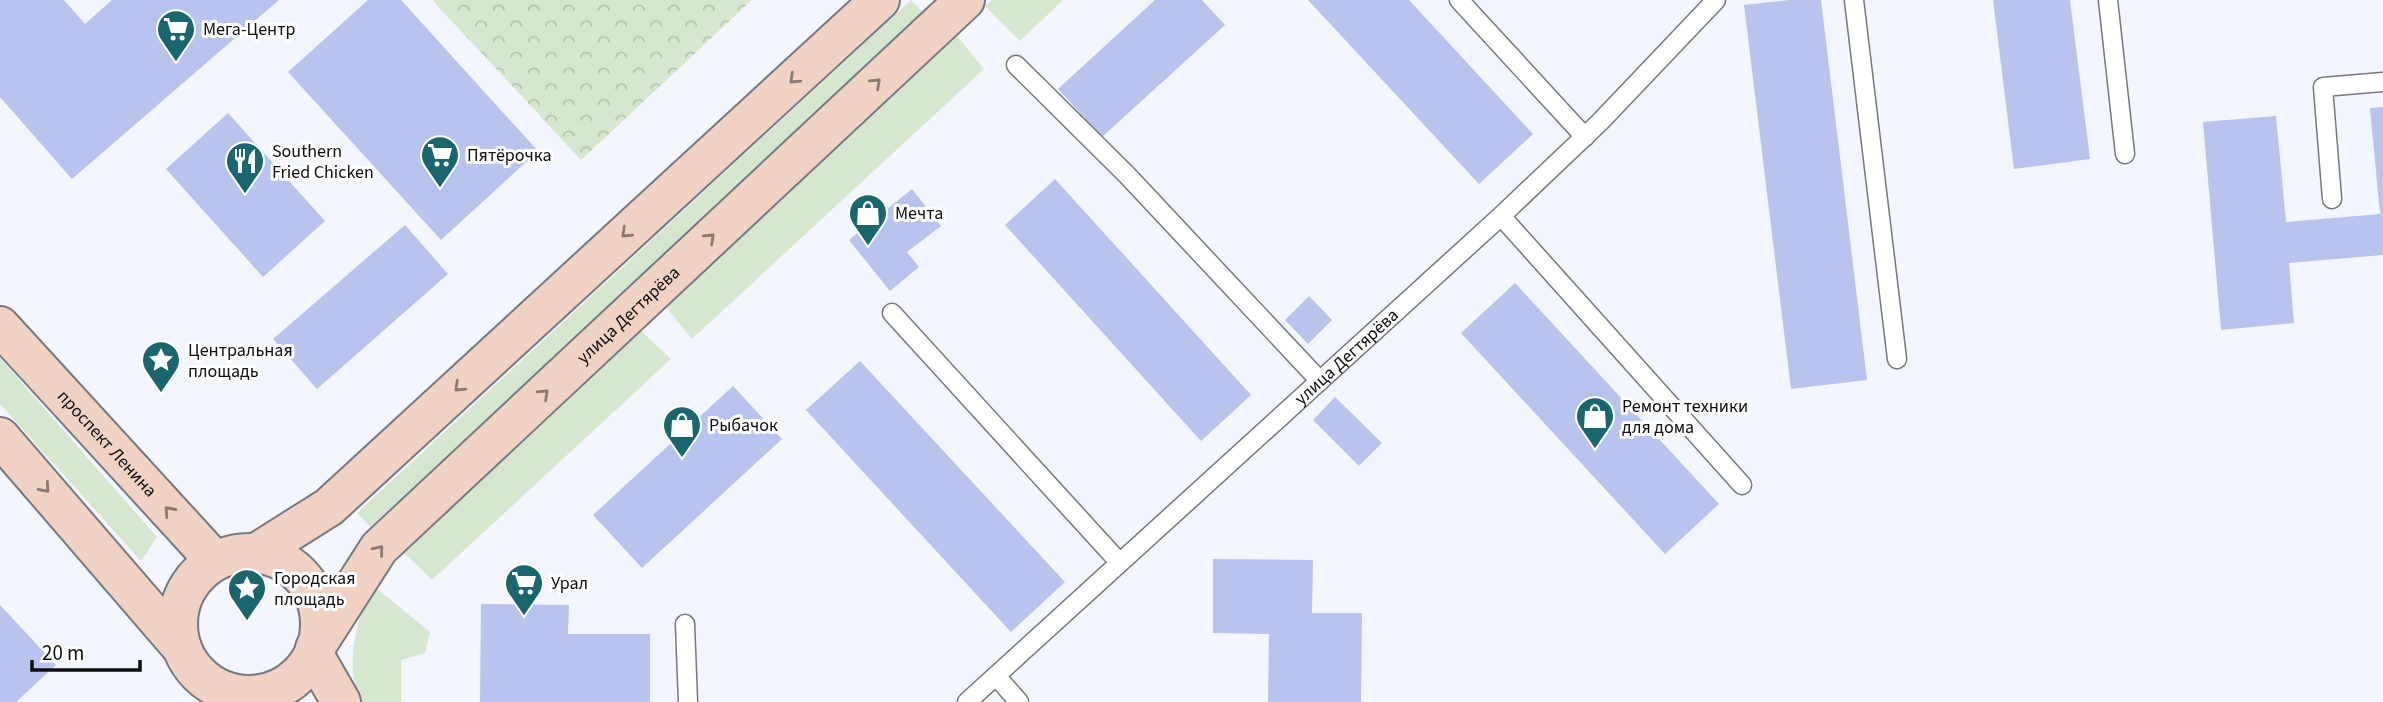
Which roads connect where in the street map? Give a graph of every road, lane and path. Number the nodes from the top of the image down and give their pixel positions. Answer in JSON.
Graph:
{"nodes":[{"id":1,"x":880,"y":0,"type":"edge"},
{"id":2,"x":965,"y":0,"type":"edge"},
{"id":3,"x":1459,"y":0,"type":"edge"},
{"id":4,"x":1716,"y":0,"type":"edge"},
{"id":5,"x":1854,"y":0,"type":"edge"},
{"id":6,"x":2108,"y":0,"type":"edge"},
{"id":7,"x":1016,"y":65,"type":"dead end"},
{"id":8,"x":2383,"y":82,"type":"edge"},
{"id":9,"x":1585,"y":137,"type":"junction"},
{"id":10,"x":2125,"y":154,"type":"dead end"},
{"id":11,"x":2332,"y":199,"type":"dead end"},
{"id":12,"x":1501,"y":215,"type":"junction"},
{"id":13,"x":892,"y":313,"type":"dead end"},
{"id":14,"x":0,"y":326,"type":"edge"},
{"id":15,"x":1897,"y":359,"type":"dead end"},
{"id":16,"x":1320,"y":381,"type":"junction"},
{"id":17,"x":0,"y":437,"type":"edge"},
{"id":18,"x":1742,"y":485,"type":"dead end"},
{"id":19,"x":256,"y":553,"type":"junction"},
{"id":20,"x":215,"y":561,"type":"junction"},
{"id":21,"x":1119,"y":562,"type":"junction"},
{"id":22,"x":685,"y":624,"type":"dead end"},
{"id":23,"x":315,"y":652,"type":"junction"},
{"id":24,"x":190,"y":661,"type":"junction"},
{"id":25,"x":996,"y":676,"type":"junction"},
{"id":26,"x":224,"y":702,"type":"edge"},
{"id":27,"x":341,"y":702,"type":"edge"},
{"id":28,"x":688,"y":702,"type":"edge"},
{"id":29,"x":967,"y":702,"type":"edge"},
{"id":30,"x":1019,"y":702,"type":"edge"}],
"edges":[{"from":1,"to":19,"type":"main road","one_way":true},
{"from":23,"to":2,"type":"main road","name":"улица Дегтярёва","one_way":true},
{"from":3,"to":9,"type":"lane"},
{"from":4,"to":9,"type":"lane","name":"улица Дегтярёва"},
{"from":5,"to":15,"type":"lane"},
{"from":6,"to":10,"type":"lane"},
{"from":7,"to":16,"type":"lane"},
{"from":8,"to":11,"type":"lane"},
{"from":9,"to":12,"type":"lane","name":"улица Дегтярёва"},
{"from":12,"to":16,"type":"lane","name":"улица Дегтярёва"},
{"from":12,"to":18,"type":"lane"},
{"from":13,"to":21,"type":"lane"},
{"from":20,"to":14,"type":"main road","name":"проспект Ленина","one_way":true},
{"from":16,"to":21,"type":"lane","name":"улица Дегтярёва"},
{"from":17,"to":24,"type":"main road","one_way":true},
{"from":19,"to":20,"type":"main road"},
{"from":19,"to":23,"type":"main road"},
{"from":20,"to":24,"type":"main road"},
{"from":21,"to":25,"type":"lane","name":"улица Дегтярёва"},
{"from":22,"to":28,"type":"lane"},
{"from":23,"to":24,"type":"main road"},
{"from":23,"to":27,"type":"main road"},
{"from":24,"to":26,"type":"main road"},
{"from":25,"to":29,"type":"lane","name":"улица Дегтярёва"},
{"from":25,"to":30,"type":"lane"}]}
